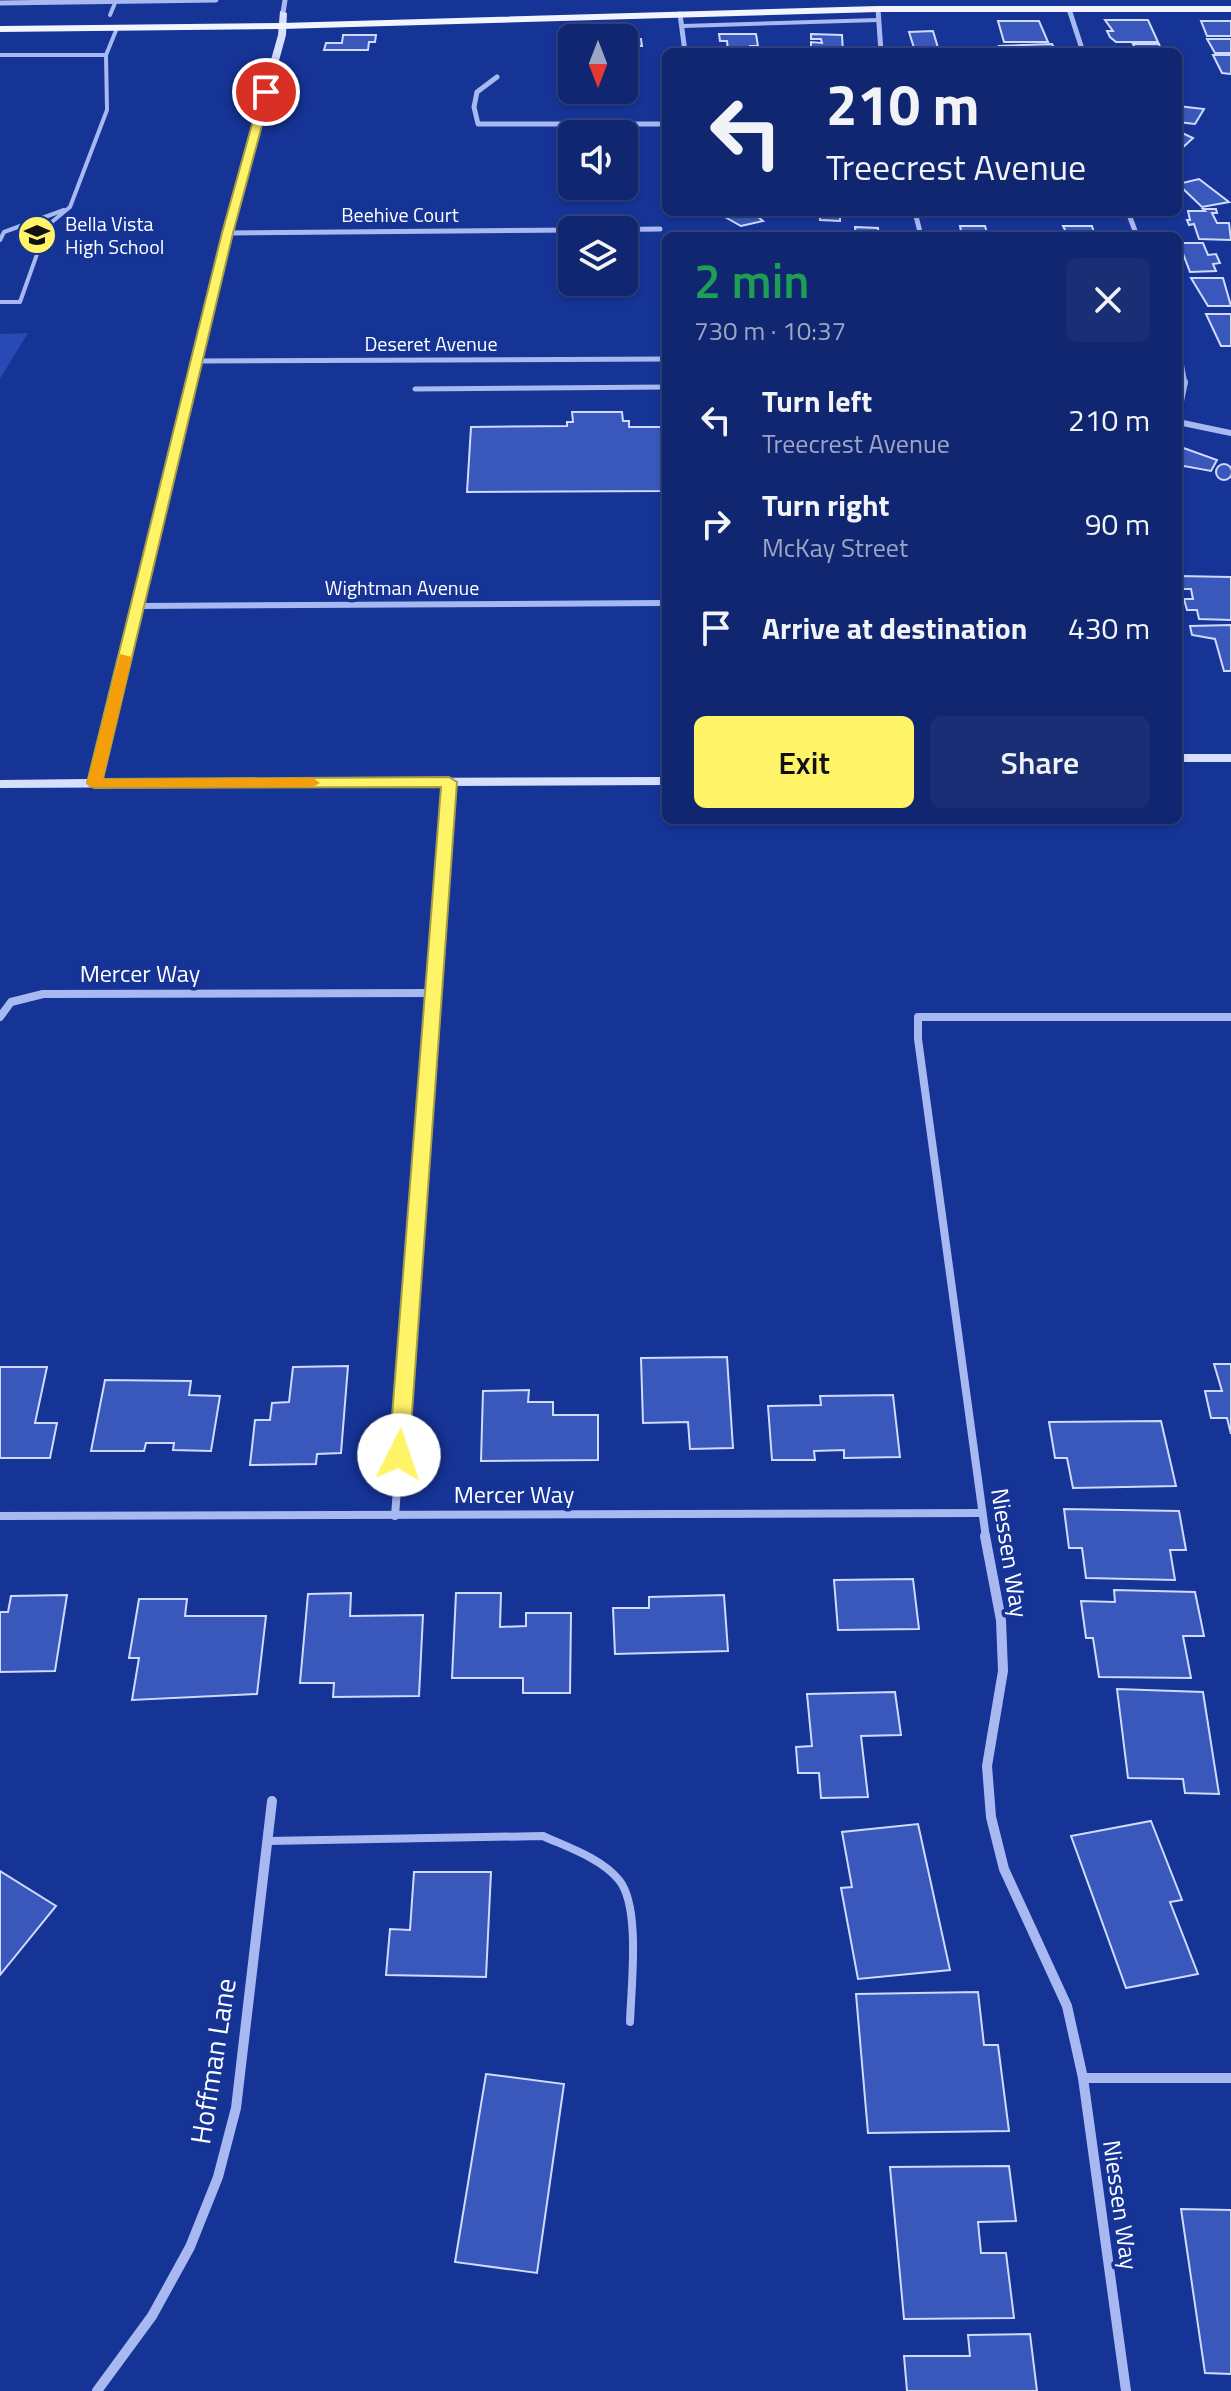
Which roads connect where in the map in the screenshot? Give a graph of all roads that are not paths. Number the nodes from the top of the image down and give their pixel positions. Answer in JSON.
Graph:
{"nodes":[{"id":1,"x":216,"y":0,"type":"edge"},
{"id":2,"x":285,"y":0,"type":"edge"},
{"id":3,"x":1001,"y":0,"type":"edge"},
{"id":4,"x":0,"y":3,"type":"edge"},
{"id":5,"x":115,"y":3,"type":"junction"},
{"id":6,"x":1176,"y":4,"type":"edge"},
{"id":7,"x":1069,"y":9,"type":"junction"},
{"id":8,"x":1231,"y":9,"type":"edge"},
{"id":9,"x":386,"y":10,"type":"dead end"},
{"id":10,"x":283,"y":13,"type":"junction"},
{"id":11,"x":680,"y":14,"type":"junction"},
{"id":12,"x":110,"y":15,"type":"junction"},
{"id":13,"x":878,"y":15,"type":"junction"},
{"id":14,"x":0,"y":16,"type":"edge"},
{"id":15,"x":282,"y":26,"type":"junction"},
{"id":16,"x":683,"y":26,"type":"junction"},
{"id":17,"x":117,"y":28,"type":"junction"},
{"id":18,"x":0,"y":29,"type":"edge"},
{"id":19,"x":685,"y":48,"type":"edge"},
{"id":20,"x":881,"y":48,"type":"edge"},
{"id":21,"x":1082,"y":48,"type":"edge"},
{"id":22,"x":0,"y":55,"type":"edge"},
{"id":23,"x":106,"y":55,"type":"junction"},
{"id":24,"x":497,"y":77,"type":"dead end"},
{"id":25,"x":662,"y":124,"type":"edge"},
{"id":26,"x":70,"y":207,"type":"junction"},
{"id":27,"x":638,"y":229,"type":"edge"},
{"id":28,"x":660,"y":229,"type":"dead end"},
{"id":29,"x":558,"y":230,"type":"edge"},
{"id":30,"x":227,"y":233,"type":"junction"},
{"id":31,"x":0,"y":240,"type":"edge"},
{"id":32,"x":0,"y":302,"type":"edge"},
{"id":33,"x":662,"y":359,"type":"edge"},
{"id":34,"x":197,"y":361,"type":"junction"},
{"id":35,"x":1182,"y":361,"type":"edge"},
{"id":36,"x":662,"y":387,"type":"edge"},
{"id":37,"x":415,"y":389,"type":"dead end"},
{"id":38,"x":1182,"y":402,"type":"edge"},
{"id":39,"x":1182,"y":420,"type":"edge"},
{"id":40,"x":1231,"y":433,"type":"edge"},
{"id":41,"x":662,"y":603,"type":"edge"},
{"id":42,"x":137,"y":606,"type":"junction"},
{"id":43,"x":1182,"y":758,"type":"edge"},
{"id":44,"x":1231,"y":758,"type":"edge"},
{"id":45,"x":662,"y":781,"type":"edge"},
{"id":46,"x":449,"y":782,"type":"junction"},
{"id":47,"x":94,"y":783,"type":"junction"},
{"id":48,"x":0,"y":784,"type":"edge"},
{"id":49,"x":433,"y":993,"type":"junction"},
{"id":50,"x":0,"y":1017,"type":"edge"},
{"id":51,"x":1231,"y":1017,"type":"edge"},
{"id":52,"x":981,"y":1513,"type":"junction"},
{"id":53,"x":0,"y":1516,"type":"edge"},
{"id":54,"x":395,"y":1516,"type":"junction"},
{"id":55,"x":272,"y":1801,"type":"dead end"},
{"id":56,"x":268,"y":1841,"type":"junction"},
{"id":57,"x":630,"y":2022,"type":"dead end"},
{"id":58,"x":1083,"y":2078,"type":"junction"},
{"id":59,"x":1231,"y":2078,"type":"edge"},
{"id":60,"x":97,"y":2391,"type":"edge"},
{"id":61,"x":1126,"y":2391,"type":"edge"}],
"edges":[{"from":1,"to":5,"type":"street"},
{"from":2,"to":10,"type":"street"},
{"from":3,"to":13,"type":"main road"},
{"from":4,"to":5,"type":"street"},
{"from":5,"to":12,"type":"lane"},
{"from":6,"to":7,"type":"main road"},
{"from":6,"to":8,"type":"main road"},
{"from":7,"to":13,"type":"main road"},
{"from":7,"to":21,"type":"street"},
{"from":9,"to":10,"type":"main road"},
{"from":10,"to":12,"type":"main road"},
{"from":10,"to":15,"type":"street"},
{"from":11,"to":13,"type":"main road"},
{"from":11,"to":15,"type":"main road"},
{"from":11,"to":16,"type":"street"},
{"from":12,"to":14,"type":"main road"},
{"from":13,"to":16,"type":"lane"},
{"from":13,"to":20,"type":"street"},
{"from":15,"to":17,"type":"main road"},
{"from":15,"to":30,"type":"street"},
{"from":16,"to":19,"type":"street"},
{"from":17,"to":18,"type":"main road"},
{"from":17,"to":23,"type":"lane"},
{"from":22,"to":23,"type":"lane"},
{"from":23,"to":26,"type":"lane"},
{"from":24,"to":25,"type":"street"},
{"from":26,"to":31,"type":"lane"},
{"from":26,"to":32,"type":"lane"},
{"from":27,"to":28,"type":"street"},
{"from":29,"to":30,"type":"street","name":"Beehive Court"},
{"from":30,"to":34,"type":"street"},
{"from":33,"to":34,"type":"street","name":"Deseret Avenue"},
{"from":34,"to":42,"type":"street"},
{"from":35,"to":38,"type":"street"},
{"from":36,"to":37,"type":"lane"},
{"from":39,"to":40,"type":"street"},
{"from":41,"to":42,"type":"street","name":"Wightman Avenue"},
{"from":42,"to":47,"type":"street"},
{"from":43,"to":44,"type":"street"},
{"from":45,"to":46,"type":"street"},
{"from":46,"to":47,"type":"street"},
{"from":46,"to":49,"type":"street"},
{"from":47,"to":48,"type":"street"},
{"from":49,"to":50,"type":"street","name":"Mercer Way"},
{"from":49,"to":54,"type":"street"},
{"from":51,"to":52,"type":"street","name":"Niessen Way"},
{"from":52,"to":54,"type":"street","name":"Mercer Way"},
{"from":52,"to":58,"type":"street","name":"Niessen Way"},
{"from":53,"to":54,"type":"street","name":"Mercer Way"},
{"from":55,"to":56,"type":"street","name":"Hoffman Lane"},
{"from":56,"to":57,"type":"lane"},
{"from":56,"to":60,"type":"street","name":"Hoffman Lane"},
{"from":58,"to":59,"type":"street"},
{"from":58,"to":61,"type":"street","name":"Niessen Way"}]}
